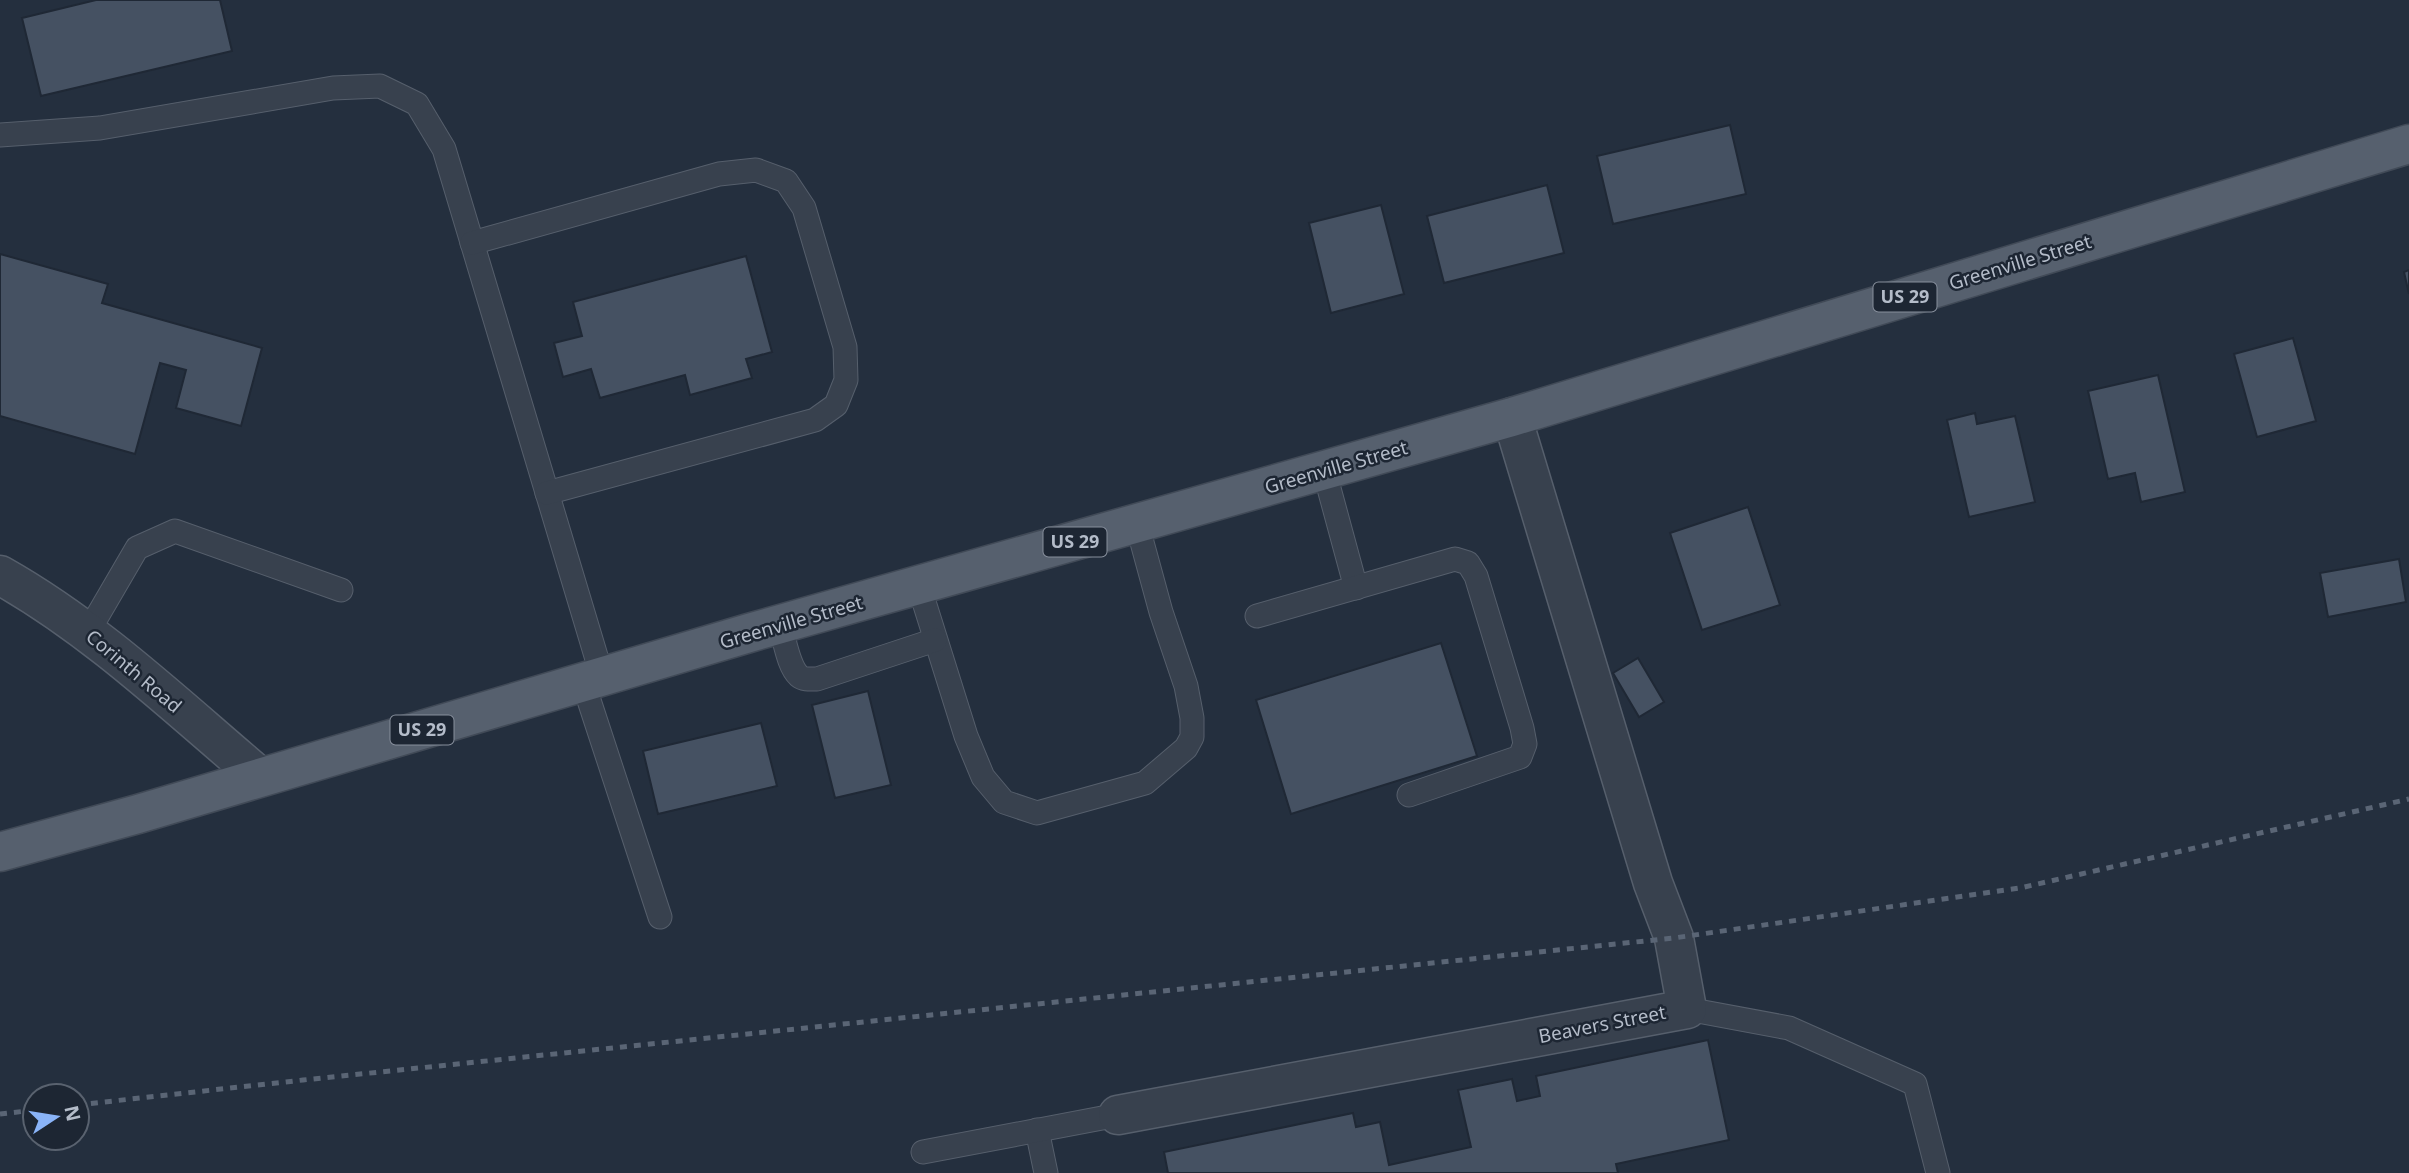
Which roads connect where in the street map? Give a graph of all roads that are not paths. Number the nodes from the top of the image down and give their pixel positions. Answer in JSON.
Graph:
{"nodes":[{"id":1,"x":0,"y":135,"type":"edge"},
{"id":2,"x":2409,"y":144,"type":"edge"},
{"id":3,"x":472,"y":243,"type":"junction"},
{"id":4,"x":1511,"y":417,"type":"junction"},
{"id":5,"x":1324,"y":470,"type":"junction"},
{"id":6,"x":547,"y":493,"type":"junction"},
{"id":7,"x":1137,"y":524,"type":"junction"},
{"id":8,"x":0,"y":575,"type":"edge"},
{"id":9,"x":919,"y":586,"type":"junction"},
{"id":10,"x":1356,"y":588,"type":"junction"},
{"id":11,"x":341,"y":590,"type":"dead end"},
{"id":12,"x":1257,"y":617,"type":"dead end"},
{"id":13,"x":780,"y":626,"type":"junction"},
{"id":14,"x":88,"y":632,"type":"junction"},
{"id":15,"x":936,"y":640,"type":"junction"},
{"id":16,"x":593,"y":679,"type":"junction"},
{"id":17,"x":260,"y":777,"type":"junction"},
{"id":18,"x":1409,"y":795,"type":"dead end"},
{"id":19,"x":0,"y":852,"type":"edge"},
{"id":20,"x":660,"y":917,"type":"dead end"},
{"id":21,"x":1687,"y":1009,"type":"junction"},
{"id":22,"x":1118,"y":1115,"type":"joint"},
{"id":23,"x":1038,"y":1130,"type":"junction"},
{"id":24,"x":923,"y":1152,"type":"dead end"},
{"id":25,"x":1046,"y":1173,"type":"edge"},
{"id":26,"x":1938,"y":1173,"type":"edge"}],
"edges":[{"from":1,"to":3,"type":"lane"},
{"from":2,"to":4,"type":"main road","name":"Greenville Street","number":"US 29"},
{"from":3,"to":6,"type":"lane"},
{"from":3,"to":6,"type":"lane"},
{"from":4,"to":5,"type":"main road","name":"Greenville Street","number":"US 29"},
{"from":4,"to":21,"type":"street","name":"Beavers Street"},
{"from":5,"to":7,"type":"main road","name":"Greenville Street","number":"US 29"},
{"from":5,"to":10,"type":"lane"},
{"from":6,"to":16,"type":"lane"},
{"from":7,"to":9,"type":"main road","name":"Greenville Street","number":"US 29"},
{"from":7,"to":15,"type":"lane"},
{"from":8,"to":14,"type":"street","name":"Corinth Road"},
{"from":9,"to":13,"type":"main road","name":"Greenville Street","number":"US 29"},
{"from":9,"to":15,"type":"lane"},
{"from":10,"to":12,"type":"lane"},
{"from":10,"to":18,"type":"lane"},
{"from":11,"to":14,"type":"lane"},
{"from":13,"to":15,"type":"lane"},
{"from":13,"to":16,"type":"main road","name":"Greenville Street","number":"US 29"},
{"from":14,"to":17,"type":"street","name":"Corinth Road"},
{"from":16,"to":17,"type":"main road","name":"Greenville Street","number":"US 29"},
{"from":16,"to":20,"type":"lane"},
{"from":17,"to":19,"type":"main road","number":"US 29"},
{"from":21,"to":22,"type":"street","name":"Beavers Street"},
{"from":21,"to":26,"type":"lane"},
{"from":22,"to":23,"type":"lane"},
{"from":23,"to":24,"type":"lane"},
{"from":23,"to":25,"type":"lane"}]}
